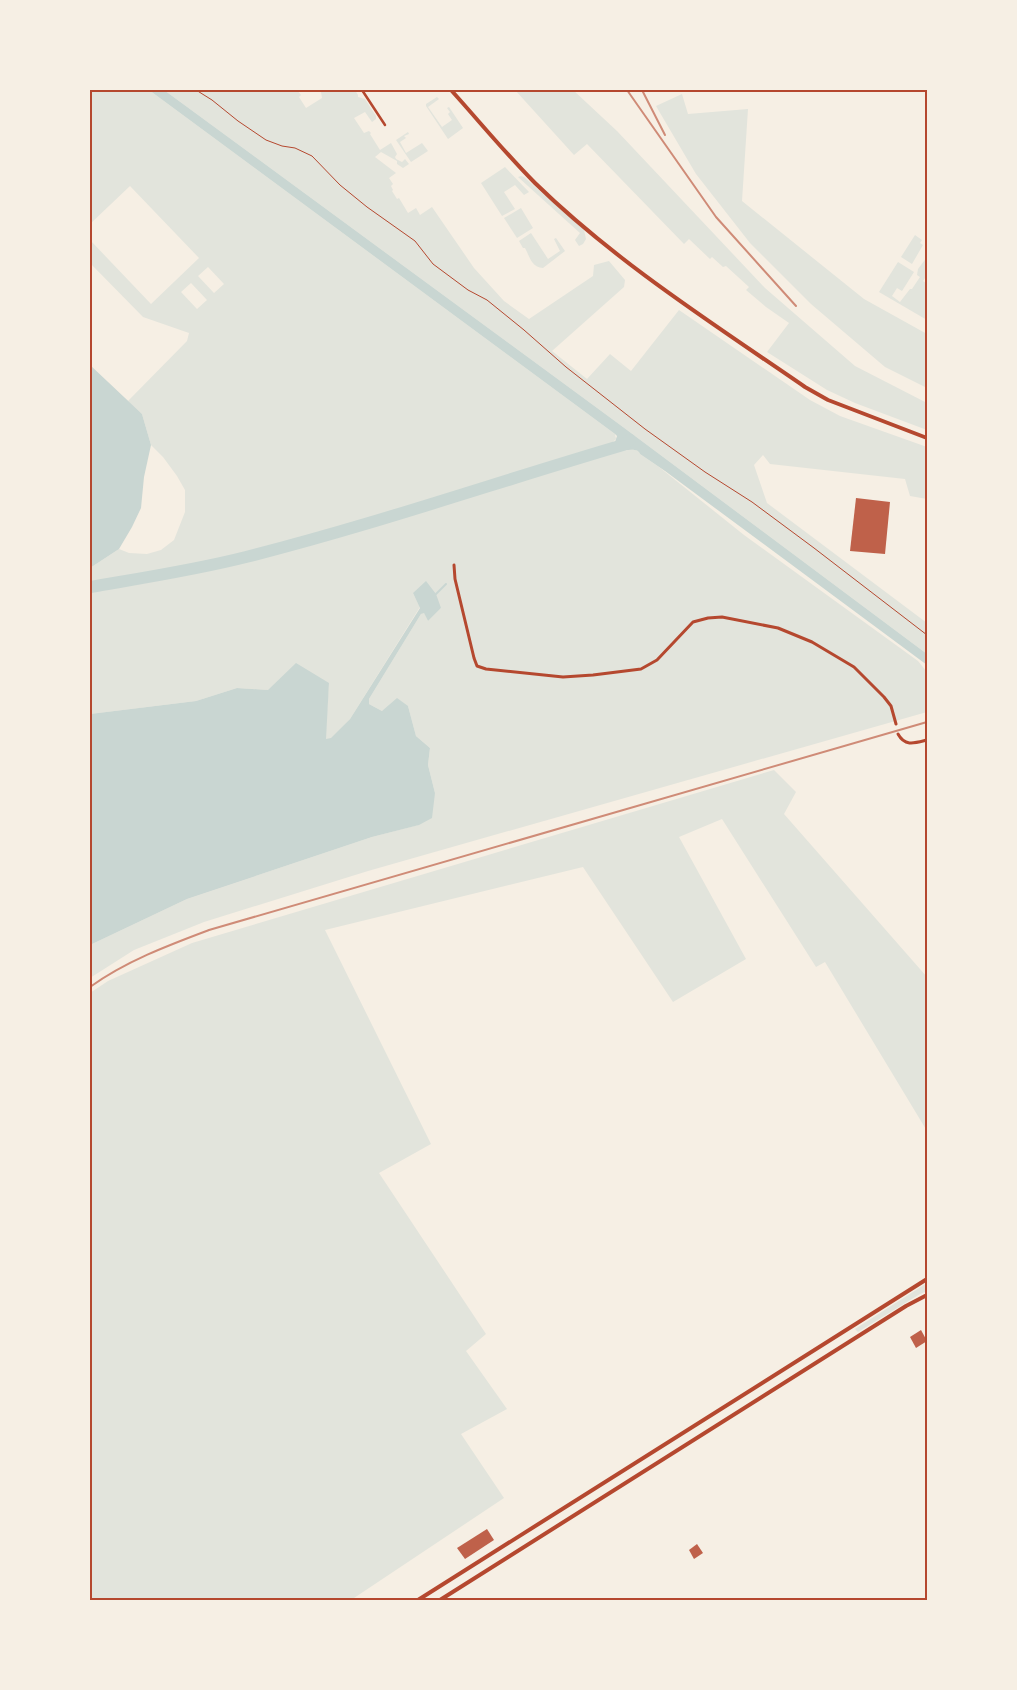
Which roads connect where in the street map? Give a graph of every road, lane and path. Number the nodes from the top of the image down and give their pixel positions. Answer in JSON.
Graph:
{"nodes":[{"id":1,"x":196,"y":90,"type":"edge"},
{"id":2,"x":362,"y":90,"type":"edge"},
{"id":3,"x":451,"y":90,"type":"edge"},
{"id":4,"x":385,"y":125,"type":"dead end"},
{"id":5,"x":927,"y":438,"type":"edge"},
{"id":6,"x":454,"y":565,"type":"dead end"},
{"id":7,"x":927,"y":635,"type":"edge"},
{"id":8,"x":896,"y":724,"type":"dead end"},
{"id":9,"x":898,"y":734,"type":"dead end"},
{"id":10,"x":927,"y":740,"type":"edge"},
{"id":11,"x":927,"y":1279,"type":"edge"},
{"id":12,"x":927,"y":1296,"type":"edge"},
{"id":13,"x":804,"y":1356,"type":"junction"},
{"id":14,"x":811,"y":1367,"type":"junction"},
{"id":15,"x":594,"y":1489,"type":"junction"},
{"id":16,"x":601,"y":1498,"type":"junction"},
{"id":17,"x":418,"y":1600,"type":"edge"},
{"id":18,"x":440,"y":1600,"type":"edge"}],
"edges":[{"from":1,"to":7,"type":"path"},
{"from":2,"to":4,"type":"street"},
{"from":3,"to":5,"type":"street"},
{"from":6,"to":8,"type":"street"},
{"from":9,"to":10,"type":"street"},
{"from":11,"to":13,"type":"street"},
{"from":12,"to":14,"type":"street"},
{"from":13,"to":14,"type":"street"},
{"from":13,"to":15,"type":"street"},
{"from":14,"to":16,"type":"street"},
{"from":15,"to":16,"type":"street"},
{"from":15,"to":17,"type":"street"},
{"from":16,"to":18,"type":"street"}]}
